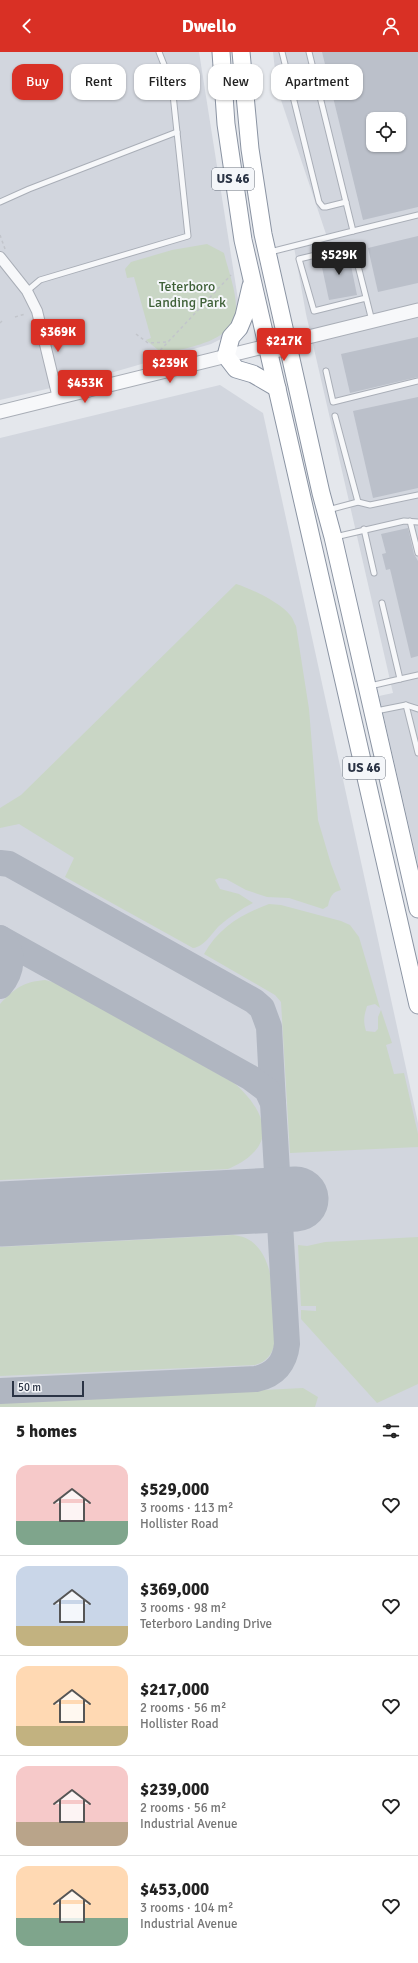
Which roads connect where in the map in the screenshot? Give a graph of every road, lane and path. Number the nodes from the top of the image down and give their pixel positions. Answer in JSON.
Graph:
{"nodes":[{"id":1,"x":159,"y":52,"type":"edge"},
{"id":2,"x":212,"y":52,"type":"edge"},
{"id":3,"x":221,"y":52,"type":"edge"},
{"id":4,"x":241,"y":52,"type":"edge"},
{"id":5,"x":282,"y":52,"type":"edge"},
{"id":6,"x":310,"y":52,"type":"edge"},
{"id":7,"x":217,"y":64,"type":"edge"},
{"id":8,"x":221,"y":64,"type":"edge"},
{"id":9,"x":224,"y":100,"type":"edge"},
{"id":10,"x":177,"y":132,"type":"junction"},
{"id":11,"x":0,"y":202,"type":"edge"},
{"id":12,"x":346,"y":202,"type":"junction"},
{"id":13,"x":418,"y":215,"type":"edge"},
{"id":14,"x":353,"y":231,"type":"junction"},
{"id":15,"x":267,"y":252,"type":"junction"},
{"id":16,"x":0,"y":256,"type":"edge"},
{"id":17,"x":231,"y":275,"type":"dead end"},
{"id":18,"x":252,"y":282,"type":"junction"},
{"id":19,"x":27,"y":292,"type":"junction"},
{"id":20,"x":366,"y":298,"type":"junction"},
{"id":21,"x":279,"y":307,"type":"junction"},
{"id":22,"x":418,"y":310,"type":"edge"},
{"id":23,"x":25,"y":314,"type":"dead end"},
{"id":24,"x":15,"y":317,"type":"dead end"},
{"id":25,"x":372,"y":321,"type":"junction"},
{"id":26,"x":136,"y":334,"type":"dead end"},
{"id":27,"x":168,"y":342,"type":"junction"},
{"id":28,"x":288,"y":342,"type":"junction"},
{"id":29,"x":267,"y":346,"type":"junction"},
{"id":30,"x":226,"y":356,"type":"junction"},
{"id":31,"x":152,"y":359,"type":"dead end"},
{"id":32,"x":326,"y":371,"type":"dead end"},
{"id":33,"x":418,"y":381,"type":"edge"},
{"id":34,"x":276,"y":388,"type":"junction"},
{"id":35,"x":58,"y":398,"type":"junction"},
{"id":36,"x":0,"y":412,"type":"edge"},
{"id":37,"x":335,"y":416,"type":"dead end"},
{"id":38,"x":321,"y":494,"type":"junction"},
{"id":39,"x":418,"y":495,"type":"edge"},
{"id":40,"x":358,"y":502,"type":"junction"},
{"id":41,"x":325,"y":510,"type":"junction"},
{"id":42,"x":410,"y":522,"type":"junction"},
{"id":43,"x":418,"y":522,"type":"edge"},
{"id":44,"x":364,"y":529,"type":"junction"},
{"id":45,"x":333,"y":537,"type":"junction"},
{"id":46,"x":418,"y":553,"type":"edge"},
{"id":47,"x":374,"y":573,"type":"dead end"},
{"id":48,"x":382,"y":603,"type":"dead end"},
{"id":49,"x":418,"y":676,"type":"edge"},
{"id":50,"x":400,"y":680,"type":"junction"},
{"id":51,"x":367,"y":686,"type":"junction"},
{"id":52,"x":406,"y":705,"type":"junction"},
{"id":53,"x":418,"y":709,"type":"edge"},
{"id":54,"x":373,"y":711,"type":"junction"},
{"id":55,"x":418,"y":753,"type":"edge"},
{"id":56,"x":418,"y":908,"type":"edge"},
{"id":57,"x":418,"y":1005,"type":"edge"}],
"edges":[{"from":1,"to":10,"type":"lane"},
{"from":2,"to":7,"type":"highway"},
{"from":3,"to":8,"type":"highway","number":"US 46"},
{"from":4,"to":15,"type":"highway","number":"US 46"},
{"from":5,"to":12,"type":"lane"},
{"from":6,"to":12,"type":"lane"},
{"from":9,"to":18,"type":"highway","number":"US 46"},
{"from":10,"to":11,"type":"lane"},
{"from":10,"to":19,"type":"lane"},
{"from":12,"to":14,"type":"lane"},
{"from":13,"to":14,"type":"lane"},
{"from":14,"to":15,"type":"lane"},
{"from":15,"to":21,"type":"highway","number":"US 46"},
{"from":16,"to":19,"type":"street"},
{"from":17,"to":27,"type":"path"},
{"from":18,"to":29,"type":"highway","number":"US 46"},
{"from":18,"to":30,"type":"highway"},
{"from":19,"to":35,"type":"street"},
{"from":20,"to":20,"type":"lane"},
{"from":20,"to":25,"type":"lane"},
{"from":21,"to":28,"type":"highway","number":"US 46"},
{"from":21,"to":29,"type":"highway"},
{"from":22,"to":25,"type":"street"},
{"from":23,"to":24,"type":"path"},
{"from":25,"to":28,"type":"street"},
{"from":26,"to":27,"type":"path"},
{"from":27,"to":31,"type":"path"},
{"from":28,"to":29,"type":"street"},
{"from":28,"to":38,"type":"highway","number":"US 46"},
{"from":29,"to":30,"type":"street"},
{"from":29,"to":34,"type":"highway","number":"US 46"},
{"from":29,"to":38,"type":"highway"},
{"from":30,"to":34,"type":"highway"},
{"from":30,"to":35,"type":"street"},
{"from":32,"to":33,"type":"lane"},
{"from":34,"to":57,"type":"highway","number":"US 46"},
{"from":35,"to":36,"type":"street"},
{"from":37,"to":40,"type":"lane"},
{"from":38,"to":41,"type":"highway","number":"US 46"},
{"from":39,"to":40,"type":"lane"},
{"from":40,"to":41,"type":"lane"},
{"from":41,"to":45,"type":"highway","number":"US 46"},
{"from":42,"to":43,"type":"lane"},
{"from":42,"to":44,"type":"lane"},
{"from":42,"to":46,"type":"lane"},
{"from":44,"to":45,"type":"lane"},
{"from":44,"to":47,"type":"lane"},
{"from":45,"to":51,"type":"highway","number":"US 46"},
{"from":48,"to":50,"type":"lane"},
{"from":49,"to":50,"type":"lane"},
{"from":50,"to":51,"type":"lane"},
{"from":51,"to":54,"type":"highway","number":"US 46"},
{"from":52,"to":53,"type":"lane"},
{"from":52,"to":54,"type":"lane"},
{"from":52,"to":55,"type":"lane"},
{"from":54,"to":56,"type":"highway","number":"US 46"}]}
